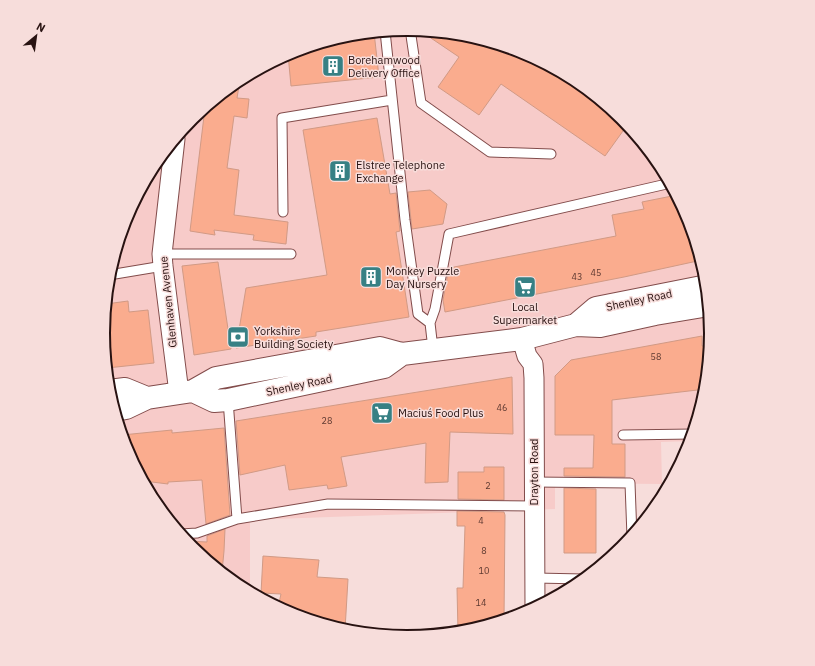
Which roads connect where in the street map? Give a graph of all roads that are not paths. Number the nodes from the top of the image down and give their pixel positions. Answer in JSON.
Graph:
{"nodes":[{"id":1,"x":411,"y":36,"type":"edge"},
{"id":2,"x":386,"y":37,"type":"edge"},
{"id":3,"x":392,"y":100,"type":"junction"},
{"id":4,"x":174,"y":150,"type":"edge"},
{"id":5,"x":551,"y":154,"type":"dead end"},
{"id":6,"x":665,"y":184,"type":"edge"},
{"id":7,"x":283,"y":212,"type":"dead end"},
{"id":8,"x":291,"y":254,"type":"dead end"},
{"id":9,"x":162,"y":260,"type":"junction"},
{"id":10,"x":117,"y":273,"type":"edge"},
{"id":11,"x":701,"y":287,"type":"edge"},
{"id":12,"x":703,"y":306,"type":"edge"},
{"id":13,"x":430,"y":323,"type":"junction"},
{"id":14,"x":576,"y":325,"type":"junction"},
{"id":15,"x":522,"y":339,"type":"junction"},
{"id":16,"x":433,"y":349,"type":"junction"},
{"id":17,"x":402,"y":354,"type":"junction"},
{"id":18,"x":116,"y":390,"type":"edge"},
{"id":19,"x":186,"y":392,"type":"junction"},
{"id":20,"x":147,"y":398,"type":"junction"},
{"id":21,"x":228,"y":400,"type":"junction"},
{"id":22,"x":121,"y":409,"type":"edge"},
{"id":23,"x":687,"y":434,"type":"edge"},
{"id":24,"x":623,"y":435,"type":"dead end"},
{"id":25,"x":534,"y":482,"type":"junction"},
{"id":26,"x":534,"y":506,"type":"junction"},
{"id":27,"x":238,"y":519,"type":"junction"},
{"id":28,"x":632,"y":528,"type":"edge"},
{"id":29,"x":188,"y":534,"type":"edge"},
{"id":30,"x":535,"y":578,"type":"junction"},
{"id":31,"x":575,"y":579,"type":"edge"},
{"id":32,"x":535,"y":601,"type":"edge"}],
"edges":[{"from":1,"to":5,"type":"lane"},
{"from":2,"to":3,"type":"lane"},
{"from":3,"to":7,"type":"lane"},
{"from":3,"to":13,"type":"lane"},
{"from":4,"to":9,"type":"street","name":"Glenhaven Avenue"},
{"from":6,"to":13,"type":"lane"},
{"from":8,"to":9,"type":"lane"},
{"from":9,"to":10,"type":"lane"},
{"from":9,"to":19,"type":"street","name":"Glenhaven Avenue"},
{"from":11,"to":14,"type":"main road","name":"Shenley Road"},
{"from":12,"to":14,"type":"main road","name":"Shenley Road"},
{"from":13,"to":16,"type":"lane"},
{"from":14,"to":15,"type":"main road","name":"Shenley Road"},
{"from":15,"to":16,"type":"main road","name":"Shenley Road"},
{"from":15,"to":25,"type":"street","name":"Drayton Road"},
{"from":16,"to":17,"type":"main road","name":"Shenley Road"},
{"from":17,"to":19,"type":"main road","name":"Shenley Road"},
{"from":17,"to":21,"type":"main road","name":"Shenley Road"},
{"from":18,"to":20,"type":"main road"},
{"from":19,"to":20,"type":"main road","name":"Shenley Road"},
{"from":19,"to":21,"type":"main road","name":"Shenley Road"},
{"from":20,"to":22,"type":"main road","name":"Shenley Road"},
{"from":21,"to":27,"type":"lane"},
{"from":23,"to":24,"type":"lane"},
{"from":25,"to":26,"type":"street","name":"Drayton Road"},
{"from":25,"to":28,"type":"lane"},
{"from":26,"to":27,"type":"lane"},
{"from":26,"to":30,"type":"street","name":"Drayton Road"},
{"from":27,"to":29,"type":"lane"},
{"from":30,"to":31,"type":"lane"},
{"from":30,"to":32,"type":"street","name":"Drayton Road"}]}
